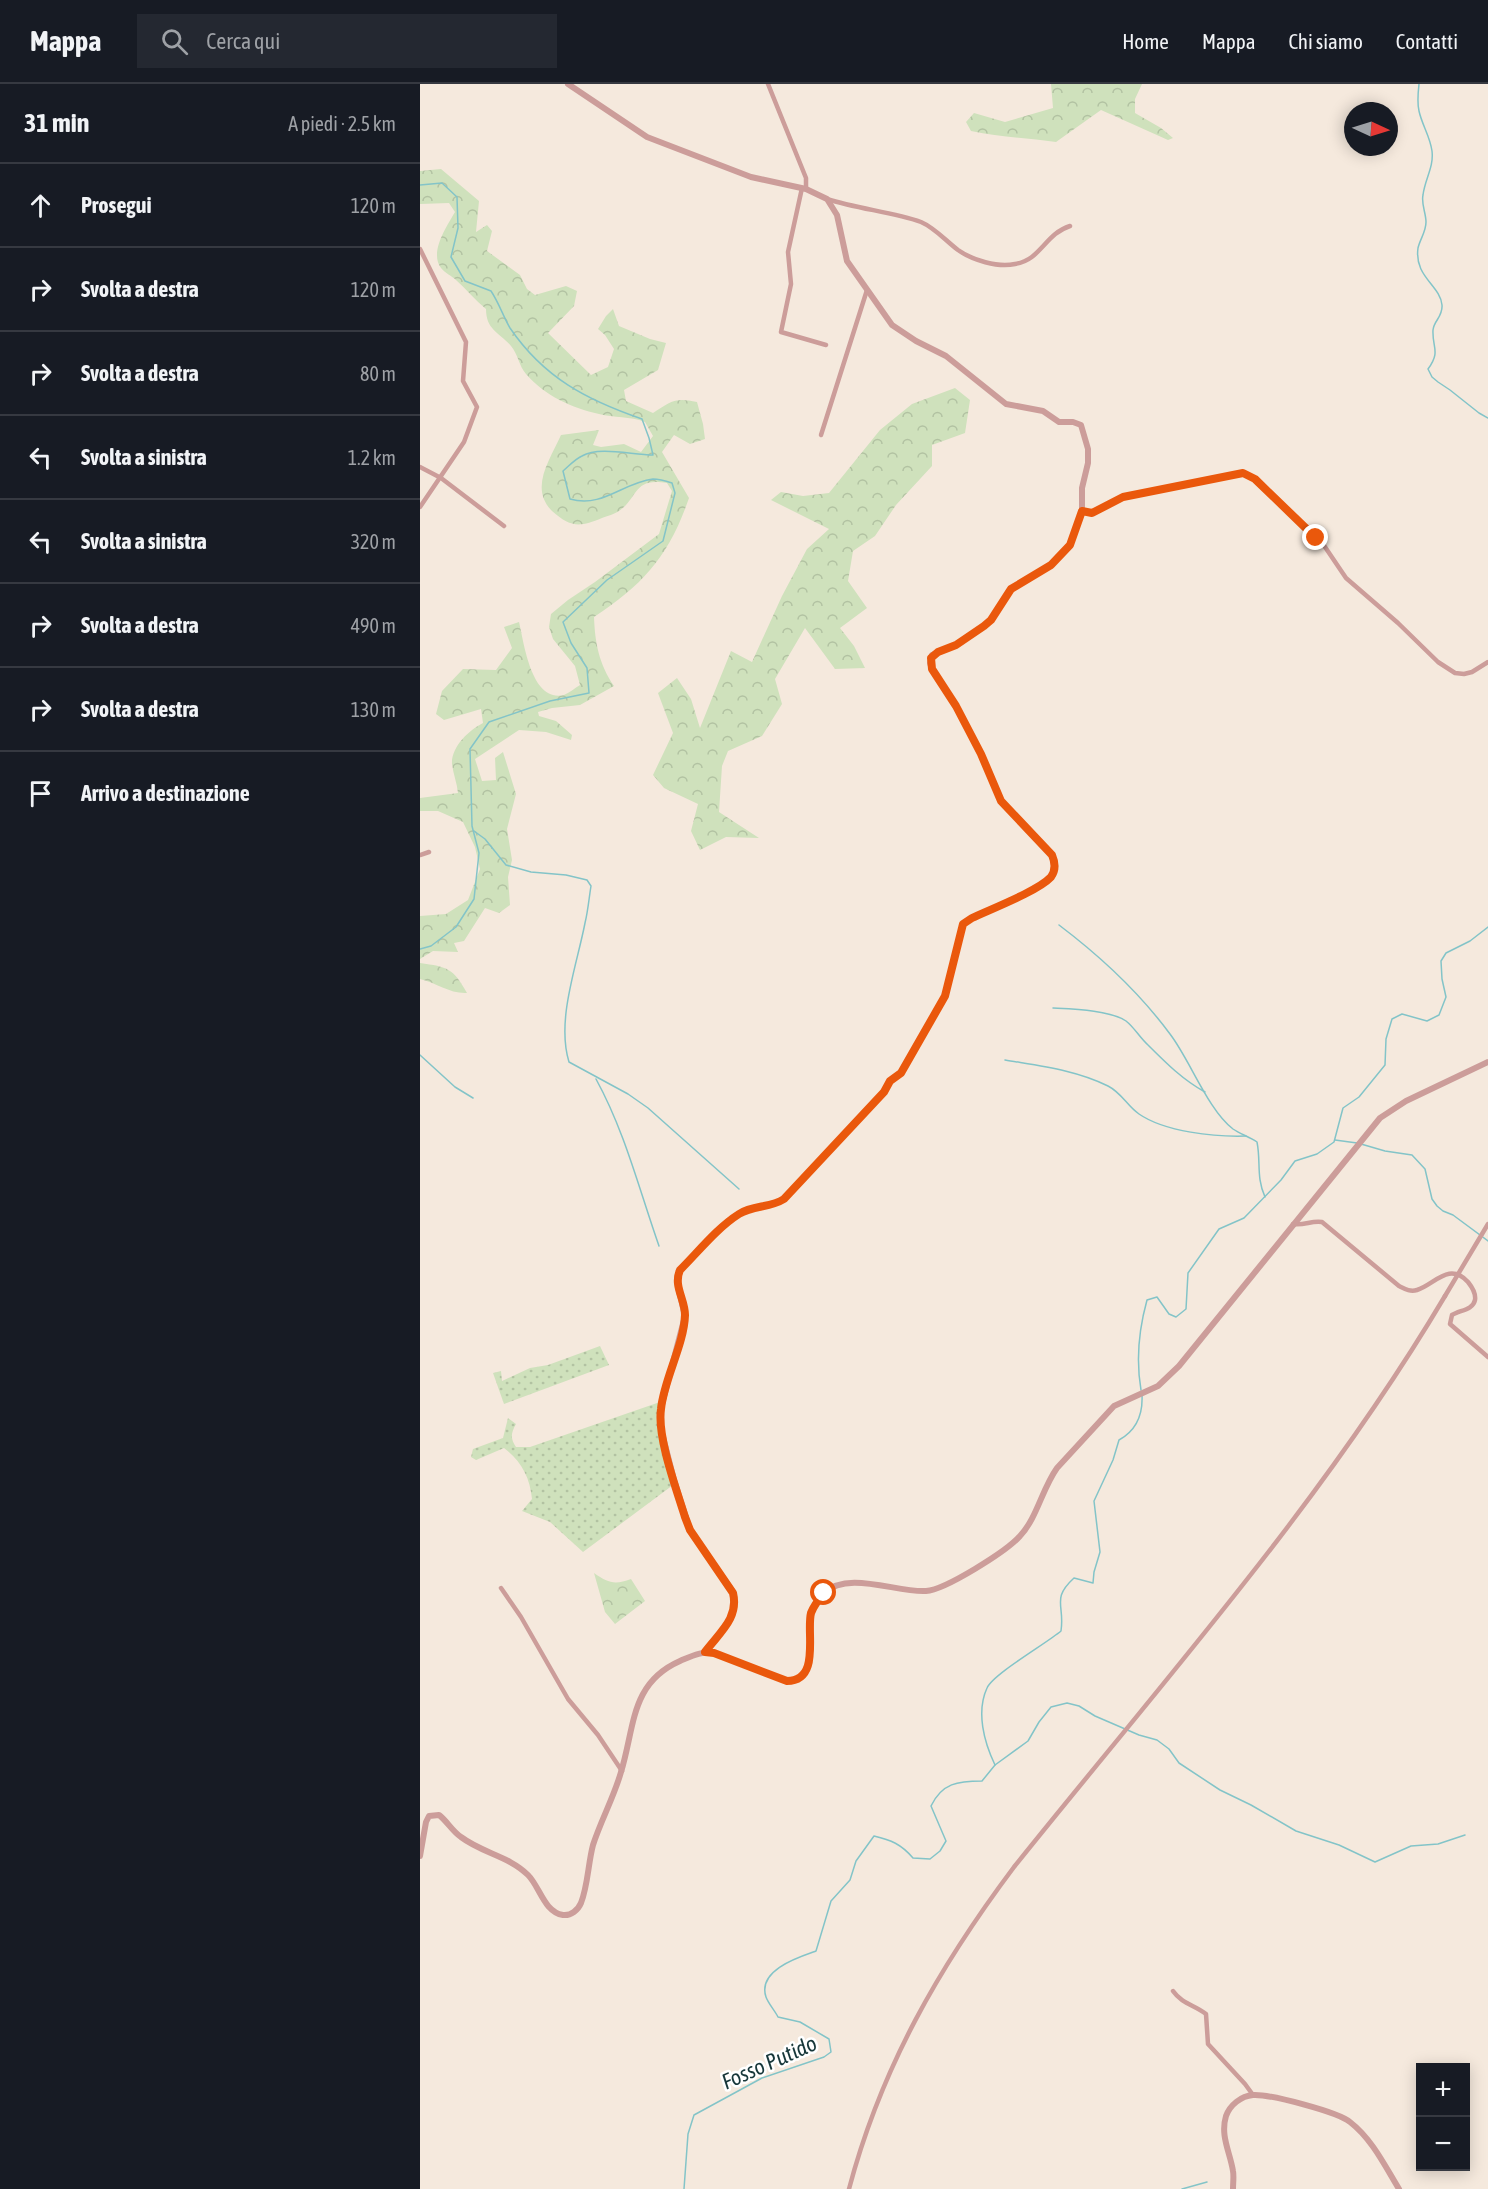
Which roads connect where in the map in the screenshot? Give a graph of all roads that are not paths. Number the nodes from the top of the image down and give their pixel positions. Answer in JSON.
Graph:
{"nodes":[{"id":1,"x":568,"y":84,"type":"edge"},
{"id":2,"x":768,"y":84,"type":"edge"},
{"id":3,"x":804,"y":188,"type":"junction"},
{"id":4,"x":827,"y":199,"type":"junction"},
{"id":5,"x":1070,"y":226,"type":"dead end"},
{"id":6,"x":420,"y":249,"type":"edge"},
{"id":7,"x":867,"y":290,"type":"junction"},
{"id":8,"x":826,"y":345,"type":"dead end"},
{"id":9,"x":821,"y":435,"type":"dead end"},
{"id":10,"x":420,"y":467,"type":"edge"},
{"id":11,"x":441,"y":478,"type":"junction"},
{"id":12,"x":420,"y":507,"type":"edge"},
{"id":13,"x":1082,"y":511,"type":"junction"},
{"id":14,"x":504,"y":526,"type":"dead end"},
{"id":15,"x":1488,"y":662,"type":"edge"},
{"id":16,"x":429,"y":852,"type":"dead end"},
{"id":17,"x":420,"y":855,"type":"edge"},
{"id":18,"x":1488,"y":1062,"type":"edge"},
{"id":19,"x":1292,"y":1224,"type":"junction"},
{"id":20,"x":1488,"y":1224,"type":"edge"},
{"id":21,"x":1488,"y":1357,"type":"edge"},
{"id":22,"x":501,"y":1588,"type":"dead end"},
{"id":23,"x":705,"y":1652,"type":"junction"},
{"id":24,"x":622,"y":1771,"type":"junction"},
{"id":25,"x":420,"y":1856,"type":"edge"},
{"id":26,"x":1173,"y":1991,"type":"dead end"},
{"id":27,"x":1253,"y":2095,"type":"junction"},
{"id":28,"x":849,"y":2189,"type":"edge"},
{"id":29,"x":1233,"y":2189,"type":"edge"},
{"id":30,"x":1399,"y":2189,"type":"edge"}],
"edges":[{"from":1,"to":3,"type":"street"},
{"from":2,"to":3,"type":"street"},
{"from":3,"to":4,"type":"street"},
{"from":3,"to":8,"type":"street"},
{"from":4,"to":5,"type":"street"},
{"from":4,"to":7,"type":"street"},
{"from":6,"to":11,"type":"street"},
{"from":7,"to":9,"type":"street"},
{"from":7,"to":13,"type":"street"},
{"from":10,"to":11,"type":"street"},
{"from":11,"to":12,"type":"street"},
{"from":11,"to":14,"type":"street"},
{"from":13,"to":15,"type":"street"},
{"from":13,"to":23,"type":"street"},
{"from":16,"to":17,"type":"street"},
{"from":18,"to":19,"type":"street"},
{"from":19,"to":21,"type":"street"},
{"from":19,"to":23,"type":"street"},
{"from":20,"to":28,"type":"street","bridge":true},
{"from":22,"to":24,"type":"street"},
{"from":23,"to":24,"type":"street"},
{"from":24,"to":25,"type":"street"},
{"from":26,"to":27,"type":"street"},
{"from":27,"to":29,"type":"street"},
{"from":27,"to":30,"type":"street"}]}
